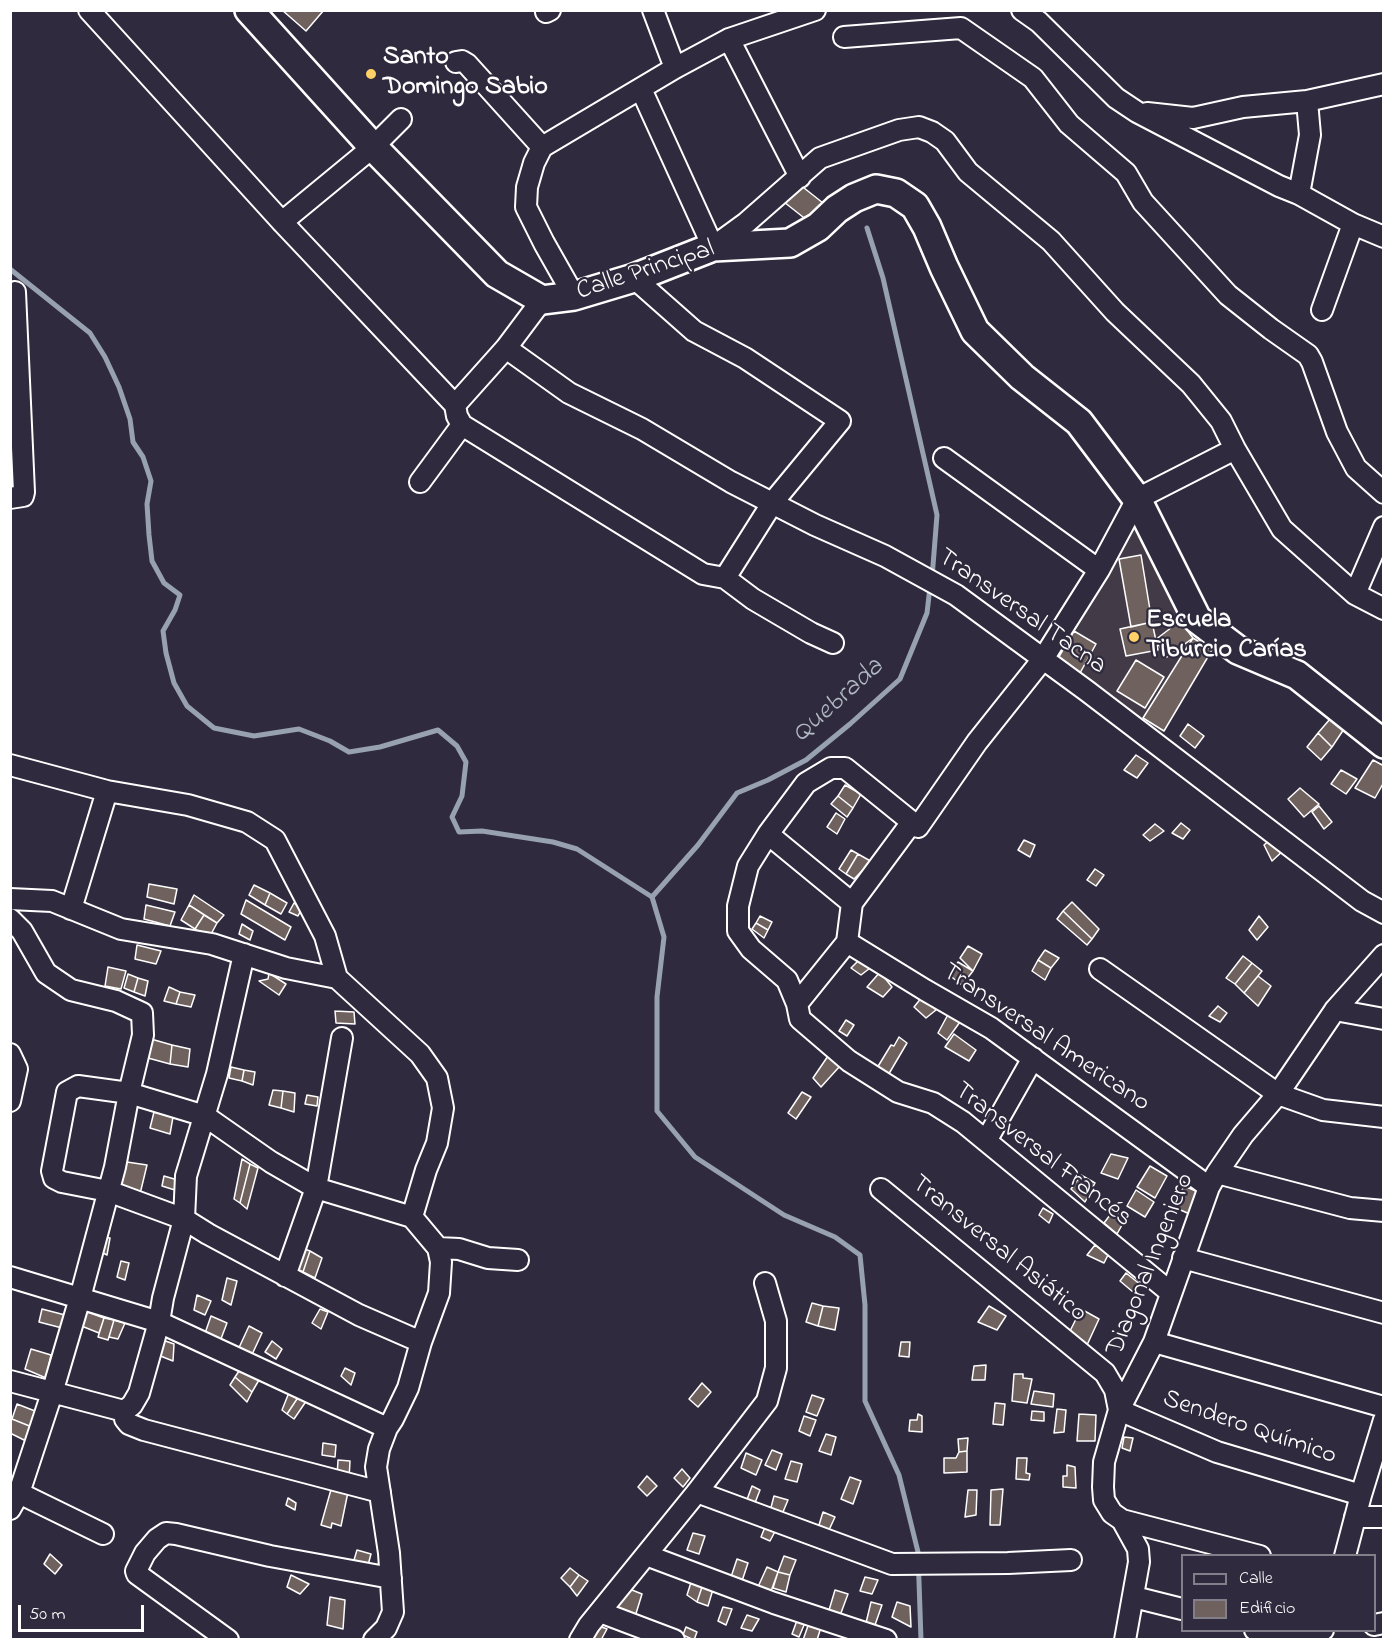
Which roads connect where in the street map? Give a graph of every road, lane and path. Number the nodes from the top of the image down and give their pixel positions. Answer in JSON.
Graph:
{"nodes":[{"id":1,"x":88,"y":10,"type":"edge"},
{"id":2,"x":249,"y":10,"type":"edge"},
{"id":3,"x":653,"y":10,"type":"edge"},
{"id":4,"x":815,"y":10,"type":"edge"},
{"id":5,"x":1022,"y":10,"type":"edge"},
{"id":6,"x":767,"y":18,"type":"edge"},
{"id":7,"x":844,"y":37,"type":"dead end"},
{"id":8,"x":729,"y":39,"type":"junction"},
{"id":9,"x":456,"y":62,"type":"dead end"},
{"id":10,"x":675,"y":68,"type":"junction"},
{"id":11,"x":1383,"y":84,"type":"edge"},
{"id":12,"x":641,"y":89,"type":"junction"},
{"id":13,"x":1307,"y":101,"type":"junction"},
{"id":14,"x":1137,"y":112,"type":"junction"},
{"id":15,"x":401,"y":119,"type":"dead end"},
{"id":16,"x":373,"y":147,"type":"junction"},
{"id":17,"x":542,"y":147,"type":"junction"},
{"id":18,"x":800,"y":177,"type":"junction"},
{"id":19,"x":1299,"y":194,"type":"junction"},
{"id":20,"x":282,"y":222,"type":"junction"},
{"id":21,"x":1353,"y":224,"type":"junction"},
{"id":22,"x":1383,"y":237,"type":"edge"},
{"id":23,"x":713,"y":247,"type":"junction"},
{"id":24,"x":634,"y":278,"type":"junction"},
{"id":25,"x":15,"y":292,"type":"dead end"},
{"id":26,"x":574,"y":296,"type":"junction"},
{"id":27,"x":542,"y":300,"type":"junction"},
{"id":28,"x":1322,"y":310,"type":"dead end"},
{"id":29,"x":506,"y":348,"type":"junction"},
{"id":30,"x":455,"y":405,"type":"junction"},
{"id":31,"x":462,"y":425,"type":"junction"},
{"id":32,"x":1235,"y":449,"type":"junction"},
{"id":33,"x":944,"y":458,"type":"dead end"},
{"id":34,"x":420,"y":482,"type":"dead end"},
{"id":35,"x":1383,"y":493,"type":"edge"},
{"id":36,"x":10,"y":498,"type":"edge"},
{"id":37,"x":1137,"y":499,"type":"junction"},
{"id":38,"x":773,"y":502,"type":"junction"},
{"id":39,"x":1383,"y":527,"type":"edge"},
{"id":40,"x":1099,"y":570,"type":"junction"},
{"id":41,"x":725,"y":579,"type":"junction"},
{"id":42,"x":1355,"y":594,"type":"junction"},
{"id":43,"x":1383,"y":609,"type":"edge"},
{"id":44,"x":833,"y":643,"type":"dead end"},
{"id":45,"x":1043,"y":658,"type":"junction"},
{"id":46,"x":1381,"y":735,"type":"edge"},
{"id":47,"x":10,"y":765,"type":"edge"},
{"id":48,"x":107,"y":791,"type":"junction"},
{"id":49,"x":915,"y":824,"type":"junction"},
{"id":50,"x":768,"y":834,"type":"junction"},
{"id":51,"x":10,"y":899,"type":"edge"},
{"id":52,"x":852,"y":903,"type":"junction"},
{"id":53,"x":71,"y":909,"type":"junction"},
{"id":54,"x":1383,"y":914,"type":"edge"},
{"id":55,"x":10,"y":919,"type":"edge"},
{"id":56,"x":847,"y":942,"type":"junction"},
{"id":57,"x":244,"y":954,"type":"junction"},
{"id":58,"x":1383,"y":955,"type":"edge"},
{"id":59,"x":1100,"y":969,"type":"dead end"},
{"id":60,"x":337,"y":978,"type":"junction"},
{"id":61,"x":796,"y":1004,"type":"junction"},
{"id":62,"x":1335,"y":1010,"type":"junction"},
{"id":63,"x":1383,"y":1019,"type":"edge"},
{"id":64,"x":342,"y":1038,"type":"dead end"},
{"id":65,"x":10,"y":1054,"type":"edge"},
{"id":66,"x":1033,"y":1058,"type":"junction"},
{"id":67,"x":129,"y":1093,"type":"junction"},
{"id":68,"x":1278,"y":1094,"type":"junction"},
{"id":69,"x":10,"y":1101,"type":"edge"},
{"id":70,"x":205,"y":1116,"type":"junction"},
{"id":71,"x":1383,"y":1117,"type":"edge"},
{"id":72,"x":987,"y":1141,"type":"junction"},
{"id":73,"x":1213,"y":1180,"type":"junction"},
{"id":74,"x":316,"y":1188,"type":"junction"},
{"id":75,"x":881,"y":1189,"type":"dead end"},
{"id":76,"x":108,"y":1191,"type":"junction"},
{"id":77,"x":1383,"y":1210,"type":"edge"},
{"id":78,"x":412,"y":1217,"type":"junction"},
{"id":79,"x":184,"y":1219,"type":"junction"},
{"id":80,"x":438,"y":1248,"type":"junction"},
{"id":81,"x":1183,"y":1258,"type":"junction"},
{"id":82,"x":519,"y":1260,"type":"dead end"},
{"id":83,"x":285,"y":1276,"type":"junction"},
{"id":84,"x":10,"y":1277,"type":"edge"},
{"id":85,"x":765,"y":1282,"type":"dead end"},
{"id":86,"x":1170,"y":1292,"type":"junction"},
{"id":87,"x":80,"y":1298,"type":"junction"},
{"id":88,"x":1383,"y":1313,"type":"edge"},
{"id":89,"x":159,"y":1322,"type":"junction"},
{"id":90,"x":421,"y":1342,"type":"junction"},
{"id":91,"x":1154,"y":1342,"type":"junction"},
{"id":92,"x":10,"y":1381,"type":"edge"},
{"id":93,"x":52,"y":1393,"type":"junction"},
{"id":94,"x":1383,"y":1407,"type":"edge"},
{"id":95,"x":1119,"y":1410,"type":"junction"},
{"id":96,"x":124,"y":1411,"type":"junction"},
{"id":97,"x":1383,"y":1420,"type":"edge"},
{"id":98,"x":387,"y":1428,"type":"junction"},
{"id":99,"x":380,"y":1492,"type":"junction"},
{"id":100,"x":697,"y":1492,"type":"junction"},
{"id":101,"x":1361,"y":1496,"type":"junction"},
{"id":102,"x":15,"y":1501,"type":"edge"},
{"id":103,"x":1355,"y":1517,"type":"junction"},
{"id":104,"x":1383,"y":1517,"type":"edge"},
{"id":105,"x":1122,"y":1520,"type":"junction"},
{"id":106,"x":103,"y":1534,"type":"dead end"},
{"id":107,"x":1252,"y":1554,"type":"edge"},
{"id":108,"x":1346,"y":1554,"type":"edge"},
{"id":109,"x":646,"y":1555,"type":"junction"},
{"id":110,"x":1071,"y":1560,"type":"dead end"},
{"id":111,"x":391,"y":1578,"type":"junction"},
{"id":112,"x":1134,"y":1597,"type":"junction"},
{"id":113,"x":1181,"y":1609,"type":"edge"},
{"id":114,"x":600,"y":1612,"type":"junction"},
{"id":115,"x":1266,"y":1632,"type":"edge"},
{"id":116,"x":1314,"y":1632,"type":"edge"},
{"id":117,"x":1292,"y":1637,"type":"edge"},
{"id":118,"x":228,"y":1640,"type":"edge"},
{"id":119,"x":374,"y":1640,"type":"edge"},
{"id":120,"x":580,"y":1640,"type":"edge"},
{"id":121,"x":674,"y":1640,"type":"edge"},
{"id":122,"x":886,"y":1640,"type":"edge"},
{"id":123,"x":1125,"y":1640,"type":"edge"}],
"edges":[{"from":1,"to":20,"type":"street"},
{"from":2,"to":16,"type":"street","name":"Calle Principal"},
{"from":3,"to":10,"type":"street"},
{"from":4,"to":6,"type":"street"},
{"from":5,"to":14,"type":"street"},
{"from":6,"to":8,"type":"street"},
{"from":7,"to":35,"type":"street"},
{"from":8,"to":10,"type":"street"},
{"from":8,"to":18,"type":"street"},
{"from":9,"to":17,"type":"street"},
{"from":10,"to":12,"type":"street"},
{"from":11,"to":13,"type":"street"},
{"from":12,"to":17,"type":"street"},
{"from":12,"to":23,"type":"street"},
{"from":13,"to":14,"type":"street"},
{"from":13,"to":19,"type":"street"},
{"from":14,"to":19,"type":"street"},
{"from":15,"to":16,"type":"street"},
{"from":16,"to":20,"type":"street"},
{"from":16,"to":27,"type":"street","name":"Calle Principal"},
{"from":17,"to":26,"type":"street"},
{"from":18,"to":23,"type":"street"},
{"from":18,"to":32,"type":"street"},
{"from":19,"to":21,"type":"street"},
{"from":20,"to":30,"type":"street"},
{"from":21,"to":22,"type":"street"},
{"from":21,"to":28,"type":"street"},
{"from":23,"to":24,"type":"street","name":"Calle Principal"},
{"from":23,"to":37,"type":"street","name":"Calle Principal"},
{"from":24,"to":26,"type":"street","name":"Calle Principal"},
{"from":24,"to":38,"type":"street"},
{"from":25,"to":36,"type":"street"},
{"from":26,"to":27,"type":"street","name":"Calle Principal"},
{"from":27,"to":29,"type":"street"},
{"from":29,"to":30,"type":"street"},
{"from":29,"to":38,"type":"street","name":"Transversal Tacna"},
{"from":30,"to":31,"type":"street"},
{"from":31,"to":34,"type":"street"},
{"from":31,"to":41,"type":"street"},
{"from":32,"to":37,"type":"street"},
{"from":32,"to":42,"type":"street"},
{"from":33,"to":40,"type":"street"},
{"from":37,"to":40,"type":"street"},
{"from":37,"to":46,"type":"street","name":"Calle Principal"},
{"from":38,"to":41,"type":"street"},
{"from":38,"to":45,"type":"street","name":"Transversal Tacna"},
{"from":39,"to":42,"type":"street"},
{"from":40,"to":45,"type":"street"},
{"from":41,"to":44,"type":"street"},
{"from":42,"to":43,"type":"street"},
{"from":45,"to":49,"type":"street"},
{"from":45,"to":54,"type":"street","name":"Transversal Tacna"},
{"from":47,"to":48,"type":"street"},
{"from":48,"to":53,"type":"street"},
{"from":48,"to":60,"type":"street"},
{"from":49,"to":50,"type":"street"},
{"from":49,"to":52,"type":"street"},
{"from":50,"to":52,"type":"street"},
{"from":50,"to":61,"type":"street","name":"Transversal Francés"},
{"from":51,"to":53,"type":"street"},
{"from":52,"to":56,"type":"street"},
{"from":53,"to":57,"type":"street"},
{"from":55,"to":67,"type":"street"},
{"from":56,"to":61,"type":"street"},
{"from":56,"to":66,"type":"street","name":"Transversal Americano"},
{"from":57,"to":60,"type":"street"},
{"from":57,"to":70,"type":"street"},
{"from":58,"to":62,"type":"street","name":"Diagonal Ingeniero"},
{"from":59,"to":68,"type":"street"},
{"from":60,"to":78,"type":"street"},
{"from":61,"to":72,"type":"street","name":"Transversal Francés"},
{"from":62,"to":63,"type":"street"},
{"from":62,"to":68,"type":"street","name":"Diagonal Ingeniero"},
{"from":64,"to":74,"type":"street"},
{"from":65,"to":69,"type":"street"},
{"from":66,"to":72,"type":"street"},
{"from":66,"to":73,"type":"street","name":"Transversal Americano"},
{"from":67,"to":70,"type":"street"},
{"from":67,"to":76,"type":"street"},
{"from":67,"to":76,"type":"street"},
{"from":68,"to":71,"type":"street"},
{"from":68,"to":73,"type":"street","name":"Diagonal Ingeniero"},
{"from":70,"to":74,"type":"street"},
{"from":70,"to":79,"type":"street"},
{"from":72,"to":86,"type":"street","name":"Transversal Francés"},
{"from":73,"to":77,"type":"street"},
{"from":73,"to":81,"type":"street","name":"Diagonal Ingeniero"},
{"from":74,"to":78,"type":"street"},
{"from":74,"to":83,"type":"street"},
{"from":75,"to":95,"type":"street","name":"Transversal Asiático"},
{"from":76,"to":79,"type":"street"},
{"from":76,"to":87,"type":"street"},
{"from":78,"to":80,"type":"street"},
{"from":79,"to":83,"type":"street"},
{"from":79,"to":89,"type":"street"},
{"from":80,"to":82,"type":"street"},
{"from":80,"to":90,"type":"street"},
{"from":81,"to":86,"type":"street","name":"Diagonal Ingeniero"},
{"from":81,"to":88,"type":"street"},
{"from":83,"to":90,"type":"street"},
{"from":84,"to":87,"type":"street"},
{"from":85,"to":100,"type":"street"},
{"from":86,"to":91,"type":"street","name":"Diagonal Ingeniero"},
{"from":87,"to":89,"type":"street"},
{"from":87,"to":93,"type":"street"},
{"from":89,"to":96,"type":"street"},
{"from":89,"to":98,"type":"street"},
{"from":90,"to":98,"type":"street"},
{"from":91,"to":94,"type":"street"},
{"from":91,"to":95,"type":"street","name":"Diagonal Ingeniero"},
{"from":92,"to":93,"type":"street"},
{"from":93,"to":96,"type":"street"},
{"from":93,"to":102,"type":"street"},
{"from":95,"to":101,"type":"street","name":"Sendero Químico"},
{"from":95,"to":105,"type":"street","name":"Diagonal Ingeniero"},
{"from":96,"to":99,"type":"street"},
{"from":97,"to":101,"type":"street"},
{"from":98,"to":99,"type":"street"},
{"from":99,"to":111,"type":"street"},
{"from":100,"to":109,"type":"street"},
{"from":100,"to":110,"type":"street"},
{"from":101,"to":103,"type":"street"},
{"from":102,"to":106,"type":"street"},
{"from":103,"to":104,"type":"street"},
{"from":103,"to":108,"type":"street"},
{"from":105,"to":107,"type":"street"},
{"from":105,"to":112,"type":"street","name":"Diagonal Ingeniero"},
{"from":109,"to":114,"type":"street"},
{"from":109,"to":122,"type":"street"},
{"from":111,"to":118,"type":"street"},
{"from":111,"to":119,"type":"street"},
{"from":112,"to":113,"type":"street"},
{"from":112,"to":123,"type":"street","name":"Diagonal Ingeniero"},
{"from":114,"to":120,"type":"street"},
{"from":114,"to":121,"type":"street"},
{"from":115,"to":117,"type":"street"},
{"from":116,"to":117,"type":"street"}]}
